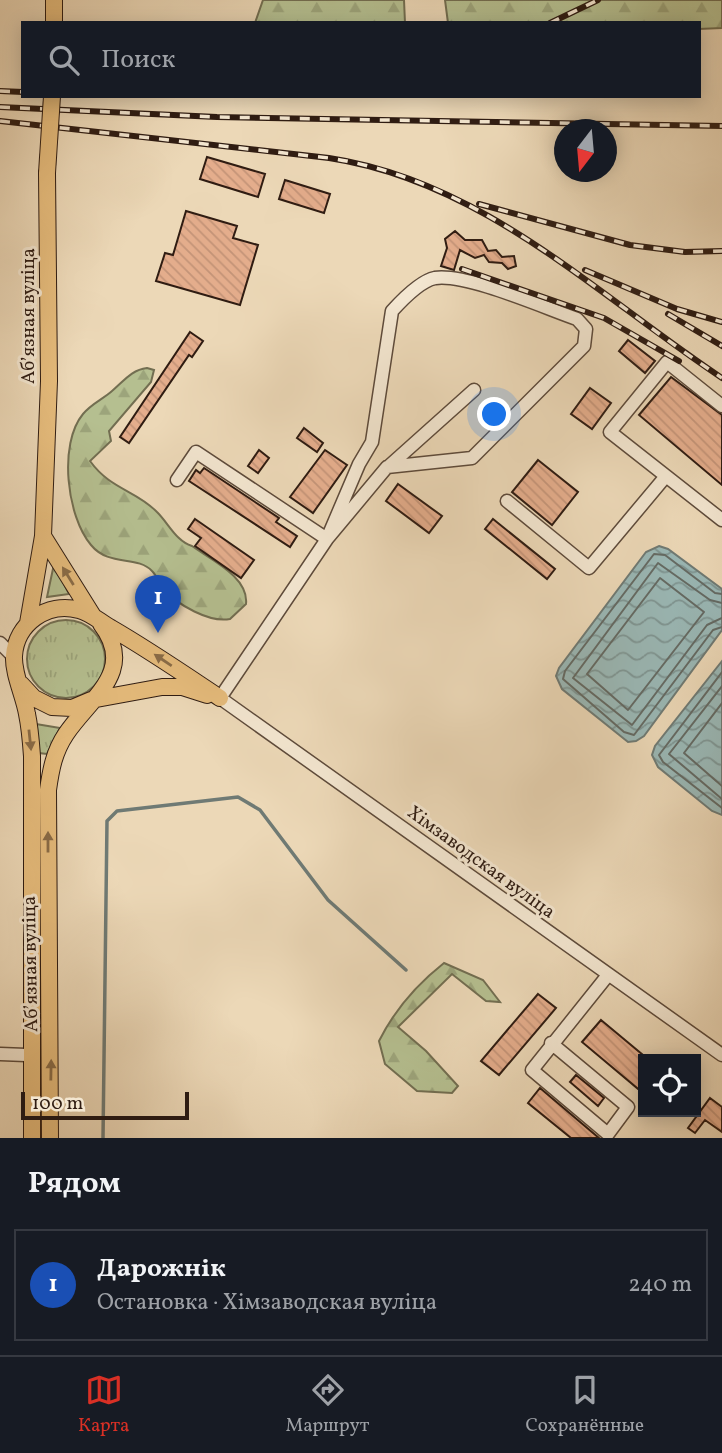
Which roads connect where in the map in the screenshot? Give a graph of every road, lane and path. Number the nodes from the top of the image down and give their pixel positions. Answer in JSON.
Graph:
{"nodes":[{"id":1,"x":54,"y":0,"type":"edge"},
{"id":2,"x":54,"y":21,"type":"edge"},
{"id":3,"x":52,"y":98,"type":"edge"},
{"id":4,"x":474,"y":390,"type":"dead end"},
{"id":5,"x":722,"y":407,"type":"edge"},
{"id":6,"x":387,"y":467,"type":"junction"},
{"id":7,"x":666,"y":476,"type":"junction"},
{"id":8,"x":177,"y":480,"type":"dead end"},
{"id":9,"x":507,"y":501,"type":"dead end"},
{"id":10,"x":722,"y":520,"type":"edge"},
{"id":11,"x":43,"y":536,"type":"junction"},
{"id":12,"x":327,"y":539,"type":"junction"},
{"id":13,"x":96,"y":619,"type":"junction"},
{"id":14,"x":28,"y":623,"type":"junction"},
{"id":15,"x":0,"y":643,"type":"edge"},
{"id":16,"x":14,"y":657,"type":"junction"},
{"id":17,"x":20,"y":682,"type":"junction"},
{"id":18,"x":220,"y":698,"type":"junction"},
{"id":19,"x":92,"y":701,"type":"junction"},
{"id":20,"x":608,"y":975,"type":"junction"},
{"id":21,"x":551,"y":1043,"type":"junction"},
{"id":22,"x":0,"y":1054,"type":"edge"},
{"id":23,"x":26,"y":1055,"type":"dead end"},
{"id":24,"x":722,"y":1055,"type":"edge"},
{"id":25,"x":32,"y":1138,"type":"edge"},
{"id":26,"x":50,"y":1138,"type":"edge"}],
"edges":[{"from":1,"to":2,"type":"main road"},
{"from":3,"to":11,"type":"main road","name":"Абʼязная вуліца","bridge":true},
{"from":4,"to":6,"type":"street"},
{"from":5,"to":7,"type":"street"},
{"from":6,"to":12,"type":"street"},
{"from":6,"to":12,"type":"street"},
{"from":7,"to":9,"type":"street"},
{"from":7,"to":10,"type":"street"},
{"from":8,"to":12,"type":"street"},
{"from":13,"to":11,"type":"main road","one_way":true},
{"from":11,"to":14,"type":"main road","name":"Абʼязная вуліца"},
{"from":12,"to":18,"type":"street"},
{"from":13,"to":14,"type":"main road"},
{"from":18,"to":13,"type":"main road","one_way":true},
{"from":13,"to":19,"type":"main road"},
{"from":14,"to":16,"type":"main road"},
{"from":15,"to":16,"type":"street"},
{"from":16,"to":17,"type":"main road"},
{"from":17,"to":19,"type":"main road"},
{"from":17,"to":25,"type":"main road","name":"Абʼязная вуліца","one_way":true},
{"from":18,"to":19,"type":"main road"},
{"from":18,"to":20,"type":"street","name":"Хімзаводская вуліца"},
{"from":26,"to":19,"type":"main road","name":"Абʼязная вуліца","one_way":true},
{"from":20,"to":21,"type":"street"},
{"from":20,"to":24,"type":"street","name":"Хімзаводская вуліца"},
{"from":21,"to":21,"type":"street"},
{"from":22,"to":23,"type":"street"}]}
